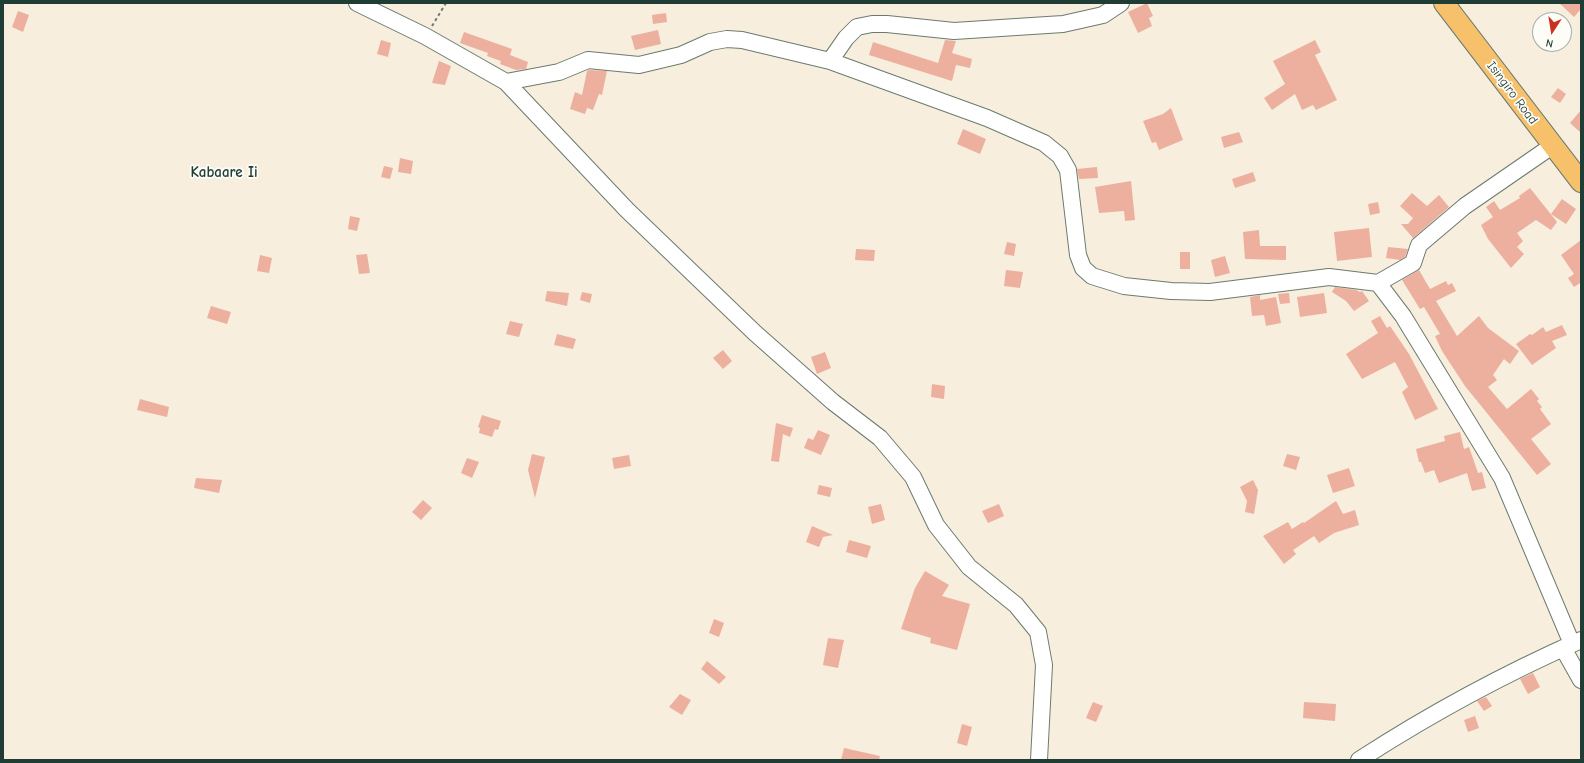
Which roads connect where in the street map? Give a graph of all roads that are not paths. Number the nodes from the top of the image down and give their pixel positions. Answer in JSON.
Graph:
{"nodes":[{"id":1,"x":357,"y":3,"type":"edge"},
{"id":2,"x":1121,"y":3,"type":"edge"},
{"id":3,"x":1444,"y":3,"type":"edge"},
{"id":4,"x":830,"y":61,"type":"junction"},
{"id":5,"x":506,"y":82,"type":"junction"},
{"id":6,"x":1552,"y":146,"type":"junction"},
{"id":7,"x":1581,"y":182,"type":"edge"},
{"id":8,"x":1378,"y":283,"type":"junction"},
{"id":9,"x":1572,"y":644,"type":"edge"},
{"id":10,"x":1581,"y":680,"type":"edge"},
{"id":11,"x":1039,"y":760,"type":"edge"},
{"id":12,"x":1359,"y":760,"type":"edge"}],
"edges":[{"from":1,"to":5,"type":"street"},
{"from":2,"to":4,"type":"street"},
{"from":3,"to":6,"type":"main road","name":"Isingiro Road"},
{"from":4,"to":5,"type":"street"},
{"from":4,"to":8,"type":"street"},
{"from":5,"to":11,"type":"street"},
{"from":6,"to":7,"type":"main road","name":"Isingiro Road"},
{"from":6,"to":8,"type":"street"},
{"from":8,"to":9,"type":"street"},
{"from":9,"to":10,"type":"street"},
{"from":9,"to":12,"type":"street"}]}
